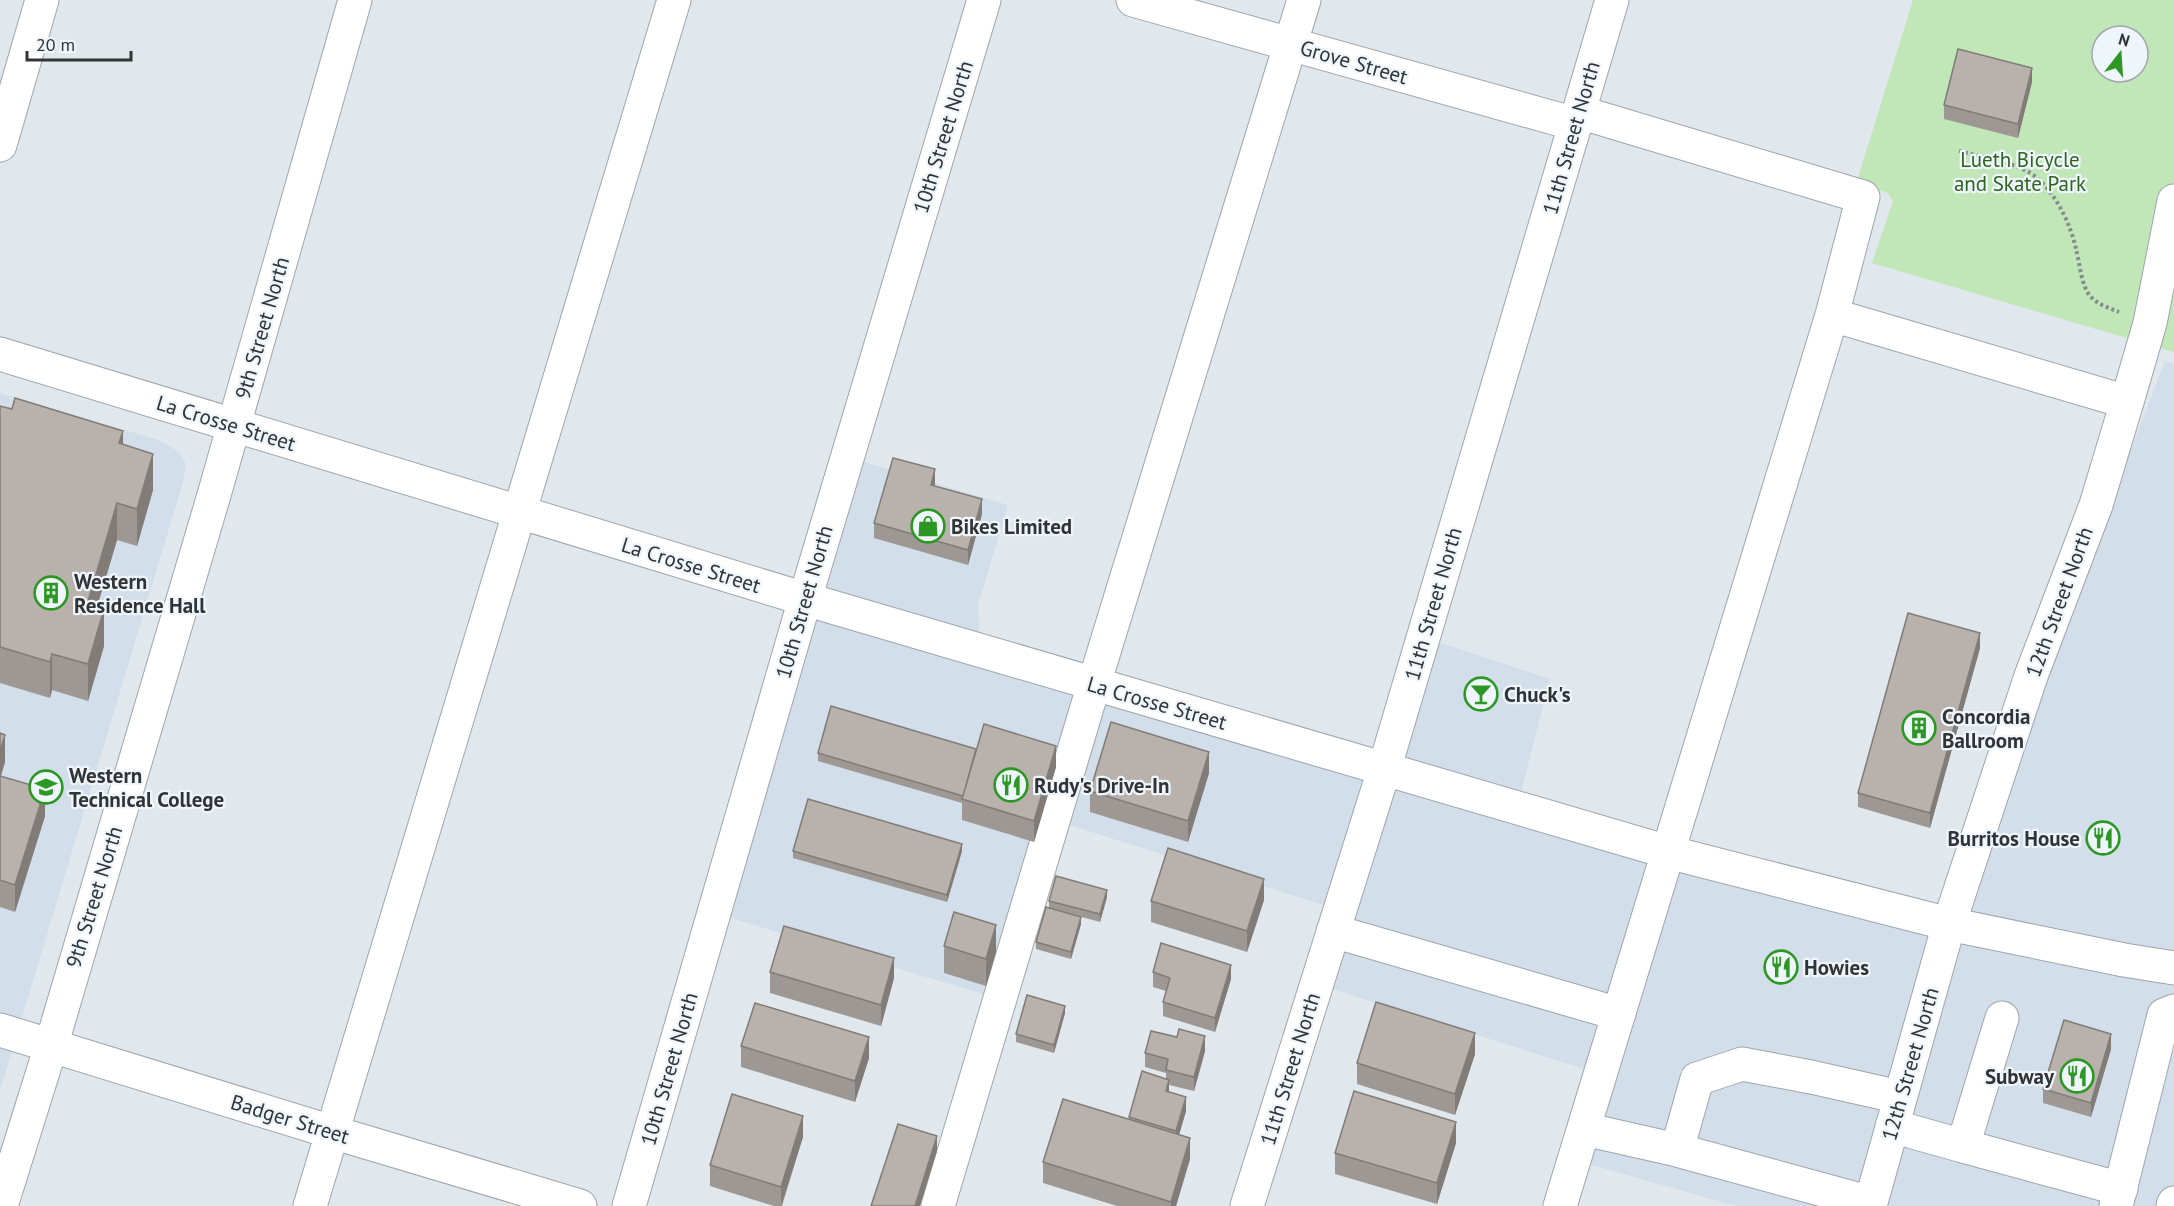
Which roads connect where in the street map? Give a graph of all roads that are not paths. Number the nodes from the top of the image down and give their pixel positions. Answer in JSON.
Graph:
{"nodes":[{"id":1,"x":42,"y":0,"type":"edge"},
{"id":2,"x":355,"y":0,"type":"edge"},
{"id":3,"x":674,"y":0,"type":"edge"},
{"id":4,"x":984,"y":0,"type":"edge"},
{"id":5,"x":1132,"y":0,"type":"edge"},
{"id":6,"x":1304,"y":0,"type":"edge"},
{"id":7,"x":1612,"y":0,"type":"edge"},
{"id":8,"x":1291,"y":45,"type":"junction"},
{"id":9,"x":1577,"y":118,"type":"junction"},
{"id":10,"x":0,"y":145,"type":"edge"},
{"id":11,"x":2174,"y":201,"type":"edge"},
{"id":12,"x":1832,"y":315,"type":"junction"},
{"id":13,"x":0,"y":354,"type":"edge"},
{"id":14,"x":2127,"y":402,"type":"junction"},
{"id":15,"x":235,"y":426,"type":"junction"},
{"id":16,"x":519,"y":512,"type":"junction"},
{"id":17,"x":805,"y":599,"type":"junction"},
{"id":18,"x":1094,"y":684,"type":"junction"},
{"id":19,"x":1384,"y":770,"type":"junction"},
{"id":20,"x":1668,"y":852,"type":"junction"},
{"id":21,"x":1949,"y":924,"type":"junction"},
{"id":22,"x":1333,"y":931,"type":"junction"},
{"id":23,"x":2174,"y":968,"type":"edge"},
{"id":24,"x":2174,"y":1011,"type":"edge"},
{"id":25,"x":1619,"y":1014,"type":"junction"},
{"id":26,"x":2002,"y":1018,"type":"dead end"},
{"id":27,"x":0,"y":1030,"type":"edge"},
{"id":28,"x":51,"y":1046,"type":"junction"},
{"id":29,"x":1896,"y":1112,"type":"junction"},
{"id":30,"x":1584,"y":1129,"type":"junction"},
{"id":31,"x":332,"y":1132,"type":"junction"},
{"id":32,"x":1963,"y":1146,"type":"junction"},
{"id":33,"x":1677,"y":1150,"type":"junction"},
{"id":34,"x":2118,"y":1198,"type":"edge"},
{"id":35,"x":1871,"y":1204,"type":"edge"},
{"id":36,"x":1,"y":1206,"type":"edge"},
{"id":37,"x":310,"y":1206,"type":"edge"},
{"id":38,"x":580,"y":1206,"type":"edge"},
{"id":39,"x":629,"y":1206,"type":"edge"},
{"id":40,"x":938,"y":1206,"type":"edge"},
{"id":41,"x":1246,"y":1206,"type":"edge"},
{"id":42,"x":1560,"y":1206,"type":"edge"}],
"edges":[{"from":1,"to":10,"type":"street"},
{"from":2,"to":15,"type":"street","name":"9th Street North"},
{"from":3,"to":16,"type":"street"},
{"from":4,"to":17,"type":"street","name":"10th Street North"},
{"from":5,"to":8,"type":"street","name":"Grove Street"},
{"from":6,"to":8,"type":"street"},
{"from":7,"to":9,"type":"street","name":"11th Street North"},
{"from":8,"to":9,"type":"street","name":"Grove Street"},
{"from":8,"to":18,"type":"street"},
{"from":9,"to":12,"type":"street","name":"Grove Street"},
{"from":9,"to":19,"type":"street","name":"11th Street North"},
{"from":11,"to":14,"type":"street","name":"12th Street North"},
{"from":12,"to":14,"type":"street"},
{"from":12,"to":20,"type":"street"},
{"from":13,"to":15,"type":"street","name":"La Crosse Street"},
{"from":14,"to":21,"type":"street","name":"12th Street North"},
{"from":15,"to":16,"type":"street","name":"La Crosse Street"},
{"from":15,"to":28,"type":"street","name":"9th Street North"},
{"from":16,"to":17,"type":"street","name":"La Crosse Street"},
{"from":16,"to":31,"type":"street"},
{"from":17,"to":18,"type":"street","name":"La Crosse Street"},
{"from":17,"to":39,"type":"street","name":"10th Street North"},
{"from":18,"to":19,"type":"street","name":"La Crosse Street"},
{"from":18,"to":40,"type":"street"},
{"from":19,"to":20,"type":"street","name":"La Crosse Street"},
{"from":19,"to":22,"type":"street","name":"11th Street North"},
{"from":20,"to":21,"type":"street","name":"La Crosse Street"},
{"from":20,"to":25,"type":"street"},
{"from":21,"to":23,"type":"street","name":"La Crosse Street"},
{"from":21,"to":29,"type":"street","name":"12th Street North"},
{"from":22,"to":25,"type":"street"},
{"from":22,"to":41,"type":"street","name":"11th Street North"},
{"from":24,"to":34,"type":"street"},
{"from":25,"to":30,"type":"street"},
{"from":26,"to":32,"type":"street"},
{"from":27,"to":28,"type":"street","name":"Badger Street"},
{"from":28,"to":31,"type":"street","name":"Badger Street"},
{"from":28,"to":36,"type":"street","name":"9th Street North"},
{"from":29,"to":32,"type":"street"},
{"from":29,"to":33,"type":"street"},
{"from":29,"to":35,"type":"street","name":"12th Street North"},
{"from":30,"to":33,"type":"street"},
{"from":30,"to":42,"type":"street"},
{"from":31,"to":37,"type":"street"},
{"from":31,"to":38,"type":"street","name":"Badger Street"},
{"from":32,"to":34,"type":"street"},
{"from":33,"to":35,"type":"street"}]}
